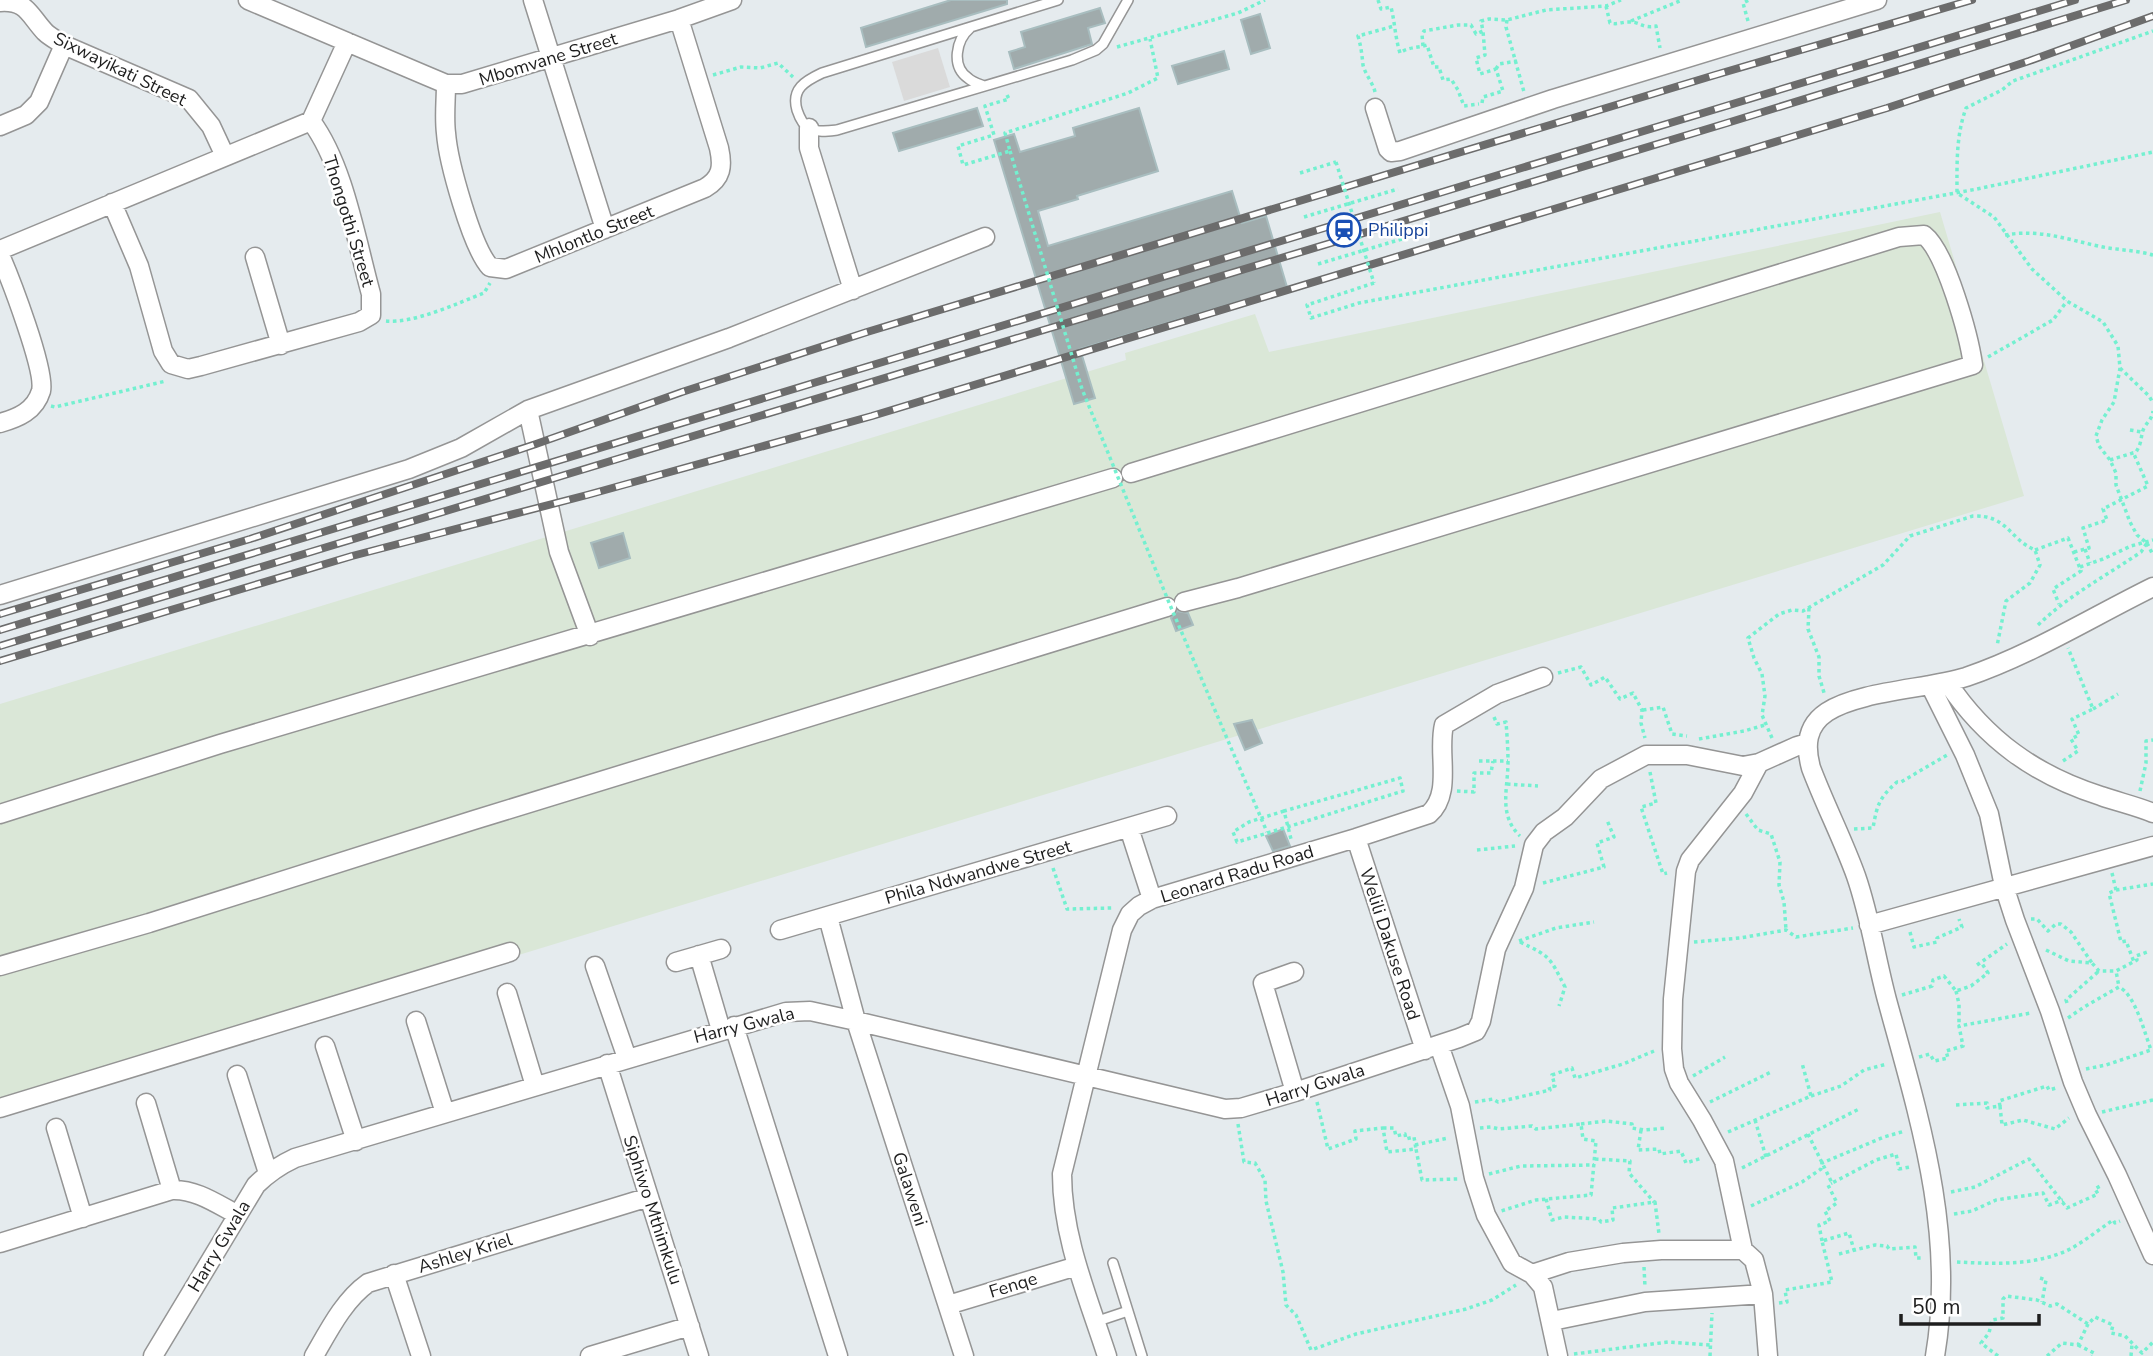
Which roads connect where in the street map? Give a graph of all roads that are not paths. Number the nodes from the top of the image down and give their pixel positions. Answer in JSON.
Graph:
{"nodes":[{"id":1,"x":248,"y":0,"type":"edge"},
{"id":2,"x":533,"y":0,"type":"edge"},
{"id":3,"x":732,"y":0,"type":"edge"},
{"id":4,"x":1058,"y":0,"type":"edge"},
{"id":5,"x":1128,"y":0,"type":"edge"},
{"id":6,"x":1877,"y":0,"type":"edge"},
{"id":7,"x":0,"y":2,"type":"edge"},
{"id":8,"x":679,"y":19,"type":"junction"},
{"id":9,"x":973,"y":25,"type":"junction"},
{"id":10,"x":347,"y":42,"type":"junction"},
{"id":11,"x":64,"y":45,"type":"junction"},
{"id":12,"x":552,"y":58,"type":"junction"},
{"id":13,"x":446,"y":84,"type":"junction"},
{"id":14,"x":984,"y":86,"type":"junction"},
{"id":15,"x":1375,"y":108,"type":"road end"},
{"id":16,"x":311,"y":121,"type":"junction"},
{"id":17,"x":0,"y":126,"type":"edge"},
{"id":18,"x":809,"y":128,"type":"junction"},
{"id":19,"x":225,"y":156,"type":"junction"},
{"id":20,"x":112,"y":203,"type":"junction"},
{"id":21,"x":606,"y":229,"type":"junction"},
{"id":22,"x":985,"y":237,"type":"dead end"},
{"id":23,"x":0,"y":252,"type":"edge"},
{"id":24,"x":255,"y":257,"type":"dead end"},
{"id":25,"x":853,"y":290,"type":"junction"},
{"id":26,"x":281,"y":345,"type":"junction"},
{"id":27,"x":528,"y":410,"type":"junction"},
{"id":28,"x":0,"y":423,"type":"edge"},
{"id":29,"x":1131,"y":473,"type":"dead end"},
{"id":30,"x":1113,"y":478,"type":"dead end"},
{"id":31,"x":2153,"y":587,"type":"edge"},
{"id":32,"x":0,"y":595,"type":"edge"},
{"id":33,"x":590,"y":636,"type":"junction"},
{"id":34,"x":1543,"y":677,"type":"road end"},
{"id":35,"x":1939,"y":683,"type":"junction"},
{"id":36,"x":1807,"y":744,"type":"junction"},
{"id":37,"x":1759,"y":763,"type":"junction"},
{"id":38,"x":2146,"y":810,"type":"edge"},
{"id":39,"x":0,"y":814,"type":"edge"},
{"id":40,"x":1167,"y":816,"type":"dead end"},
{"id":41,"x":1129,"y":828,"type":"junction"},
{"id":42,"x":1356,"y":838,"type":"junction"},
{"id":43,"x":2153,"y":846,"type":"edge"},
{"id":44,"x":2004,"y":886,"type":"junction"},
{"id":45,"x":1152,"y":899,"type":"junction"},
{"id":46,"x":828,"y":916,"type":"junction"},
{"id":47,"x":1869,"y":925,"type":"junction"},
{"id":48,"x":780,"y":930,"type":"dead end"},
{"id":49,"x":721,"y":948,"type":"dead end"},
{"id":50,"x":510,"y":952,"type":"dead end"},
{"id":51,"x":698,"y":955,"type":"junction"},
{"id":52,"x":676,"y":962,"type":"dead end"},
{"id":53,"x":0,"y":966,"type":"edge"},
{"id":54,"x":596,"y":966,"type":"dead end"},
{"id":55,"x":1294,"y":972,"type":"dead end"},
{"id":56,"x":507,"y":993,"type":"dead end"},
{"id":57,"x":416,"y":1021,"type":"dead end"},
{"id":58,"x":856,"y":1021,"type":"junction"},
{"id":59,"x":728,"y":1028,"type":"junction"},
{"id":60,"x":325,"y":1046,"type":"dead end"},
{"id":61,"x":1432,"y":1047,"type":"junction"},
{"id":62,"x":627,"y":1058,"type":"junction"},
{"id":63,"x":607,"y":1064,"type":"junction"},
{"id":64,"x":237,"y":1075,"type":"dead end"},
{"id":65,"x":1086,"y":1076,"type":"junction"},
{"id":66,"x":536,"y":1086,"type":"junction"},
{"id":67,"x":1304,"y":1090,"type":"junction"},
{"id":68,"x":146,"y":1103,"type":"dead end"},
{"id":69,"x":0,"y":1108,"type":"edge"},
{"id":70,"x":445,"y":1113,"type":"junction"},
{"id":71,"x":56,"y":1128,"type":"dead end"},
{"id":72,"x":356,"y":1141,"type":"junction"},
{"id":73,"x":268,"y":1173,"type":"junction"},
{"id":74,"x":172,"y":1190,"type":"junction"},
{"id":75,"x":649,"y":1197,"type":"junction"},
{"id":76,"x":238,"y":1214,"type":"junction"},
{"id":77,"x":83,"y":1218,"type":"junction"},
{"id":78,"x":0,"y":1243,"type":"edge"},
{"id":79,"x":1743,"y":1250,"type":"junction"},
{"id":80,"x":2153,"y":1255,"type":"edge"},
{"id":81,"x":1113,"y":1263,"type":"dead end"},
{"id":82,"x":1077,"y":1266,"type":"junction"},
{"id":83,"x":394,"y":1274,"type":"junction"},
{"id":84,"x":1532,"y":1274,"type":"junction"},
{"id":85,"x":1764,"y":1300,"type":"junction"},
{"id":86,"x":948,"y":1305,"type":"junction"},
{"id":87,"x":1128,"y":1311,"type":"junction"},
{"id":88,"x":1552,"y":1321,"type":"junction"},
{"id":89,"x":1096,"y":1322,"type":"junction"},
{"id":90,"x":690,"y":1326,"type":"junction"},
{"id":91,"x":153,"y":1356,"type":"edge"},
{"id":92,"x":314,"y":1356,"type":"edge"},
{"id":93,"x":421,"y":1356,"type":"edge"},
{"id":94,"x":590,"y":1356,"type":"edge"},
{"id":95,"x":699,"y":1356,"type":"edge"},
{"id":96,"x":838,"y":1356,"type":"edge"},
{"id":97,"x":964,"y":1356,"type":"edge"},
{"id":98,"x":1107,"y":1356,"type":"edge"},
{"id":99,"x":1142,"y":1356,"type":"edge"},
{"id":100,"x":1558,"y":1356,"type":"edge"},
{"id":101,"x":1768,"y":1356,"type":"edge"},
{"id":102,"x":1935,"y":1356,"type":"edge"}],
"edges":[{"from":1,"to":10,"type":"street","name":"Mbomvane Street"},
{"from":2,"to":12,"type":"street"},
{"from":3,"to":8,"type":"street","name":"Mbomvane Street"},
{"from":4,"to":9,"type":"lane"},
{"from":5,"to":14,"type":"lane"},
{"from":6,"to":15,"type":"street"},
{"from":7,"to":11,"type":"street","name":"Sixwayikati Street"},
{"from":8,"to":12,"type":"street","name":"Mbomvane Street"},
{"from":8,"to":21,"type":"street","name":"Mhlontlo Street"},
{"from":9,"to":14,"type":"lane"},
{"from":9,"to":18,"type":"lane"},
{"from":10,"to":13,"type":"street","name":"Mbomvane Street"},
{"from":10,"to":16,"type":"street"},
{"from":11,"to":17,"type":"street"},
{"from":11,"to":19,"type":"street","name":"Sixwayikati Street"},
{"from":12,"to":13,"type":"street","name":"Mbomvane Street"},
{"from":12,"to":21,"type":"street"},
{"from":13,"to":21,"type":"street","name":"Mhlontlo Street"},
{"from":14,"to":18,"type":"lane"},
{"from":16,"to":19,"type":"street"},
{"from":16,"to":26,"type":"street","name":"Thongothi Street"},
{"from":18,"to":25,"type":"street"},
{"from":19,"to":20,"type":"street"},
{"from":20,"to":23,"type":"street"},
{"from":20,"to":26,"type":"street"},
{"from":22,"to":25,"type":"street"},
{"from":23,"to":28,"type":"street"},
{"from":24,"to":26,"type":"street"},
{"from":25,"to":27,"type":"street"},
{"from":27,"to":32,"type":"street"},
{"from":27,"to":33,"type":"street"},
{"from":29,"to":53,"type":"street"},
{"from":30,"to":33,"type":"street"},
{"from":31,"to":35,"type":"street"},
{"from":33,"to":39,"type":"street"},
{"from":34,"to":42,"type":"street","name":"Leonard Radu Road"},
{"from":35,"to":36,"type":"street"},
{"from":35,"to":38,"type":"street"},
{"from":35,"to":44,"type":"street"},
{"from":36,"to":37,"type":"street"},
{"from":36,"to":47,"type":"street"},
{"from":37,"to":61,"type":"street","name":"Harry Gwala"},
{"from":37,"to":79,"type":"street"},
{"from":40,"to":41,"type":"street","name":"Phila Ndwandwe Street"},
{"from":41,"to":45,"type":"street"},
{"from":41,"to":46,"type":"street","name":"Phila Ndwandwe Street"},
{"from":42,"to":45,"type":"street","name":"Leonard Radu Road"},
{"from":42,"to":61,"type":"street","name":"Welili Dakuse Road"},
{"from":43,"to":44,"type":"street"},
{"from":44,"to":47,"type":"street"},
{"from":44,"to":80,"type":"street"},
{"from":45,"to":65,"type":"street","name":"Leonard Radu Road"},
{"from":46,"to":48,"type":"street","name":"Phila Ndwandwe Street"},
{"from":46,"to":58,"type":"street"},
{"from":47,"to":102,"type":"street"},
{"from":49,"to":51,"type":"street"},
{"from":50,"to":69,"type":"street"},
{"from":51,"to":52,"type":"street"},
{"from":51,"to":59,"type":"street"},
{"from":54,"to":62,"type":"street"},
{"from":55,"to":67,"type":"street"},
{"from":56,"to":66,"type":"street"},
{"from":57,"to":70,"type":"street"},
{"from":58,"to":59,"type":"street","name":"Harry Gwala"},
{"from":58,"to":65,"type":"street","name":"Harry Gwala"},
{"from":58,"to":86,"type":"street","name":"Galaweni"},
{"from":59,"to":62,"type":"street","name":"Harry Gwala"},
{"from":59,"to":96,"type":"street"},
{"from":60,"to":72,"type":"street"},
{"from":61,"to":67,"type":"street","name":"Harry Gwala"},
{"from":61,"to":84,"type":"street","name":"Welili Dakuse Road"},
{"from":62,"to":63,"type":"street","name":"Harry Gwala"},
{"from":63,"to":66,"type":"street","name":"Harry Gwala"},
{"from":63,"to":75,"type":"street","name":"Siphiwo Mthimkulu"},
{"from":64,"to":73,"type":"street"},
{"from":65,"to":67,"type":"street","name":"Harry Gwala"},
{"from":65,"to":82,"type":"street","name":"Leonard Radu Road"},
{"from":66,"to":70,"type":"street","name":"Harry Gwala"},
{"from":68,"to":74,"type":"street"},
{"from":70,"to":72,"type":"street","name":"Harry Gwala"},
{"from":71,"to":77,"type":"street"},
{"from":72,"to":73,"type":"street","name":"Harry Gwala"},
{"from":73,"to":76,"type":"street","name":"Harry Gwala"},
{"from":74,"to":76,"type":"street"},
{"from":74,"to":77,"type":"street"},
{"from":75,"to":83,"type":"street","name":"Ashley Kriel"},
{"from":75,"to":90,"type":"street","name":"Siphiwo Mthimkulu"},
{"from":76,"to":91,"type":"street","name":"Harry Gwala"},
{"from":77,"to":78,"type":"street"},
{"from":79,"to":84,"type":"street"},
{"from":79,"to":85,"type":"street"},
{"from":81,"to":87,"type":"lane"},
{"from":82,"to":86,"type":"street","name":"Fenqe"},
{"from":82,"to":89,"type":"street","name":"Leonard Radu Road"},
{"from":83,"to":92,"type":"street","name":"Ashley Kriel"},
{"from":83,"to":93,"type":"street"},
{"from":84,"to":88,"type":"street"},
{"from":85,"to":88,"type":"street"},
{"from":85,"to":101,"type":"street"},
{"from":86,"to":97,"type":"street","name":"Galaweni"},
{"from":87,"to":89,"type":"lane"},
{"from":87,"to":99,"type":"lane"},
{"from":88,"to":100,"type":"street"},
{"from":89,"to":98,"type":"street","name":"Leonard Radu Road"},
{"from":90,"to":94,"type":"street"},
{"from":90,"to":95,"type":"street","name":"Siphiwo Mthimkulu"}]}
